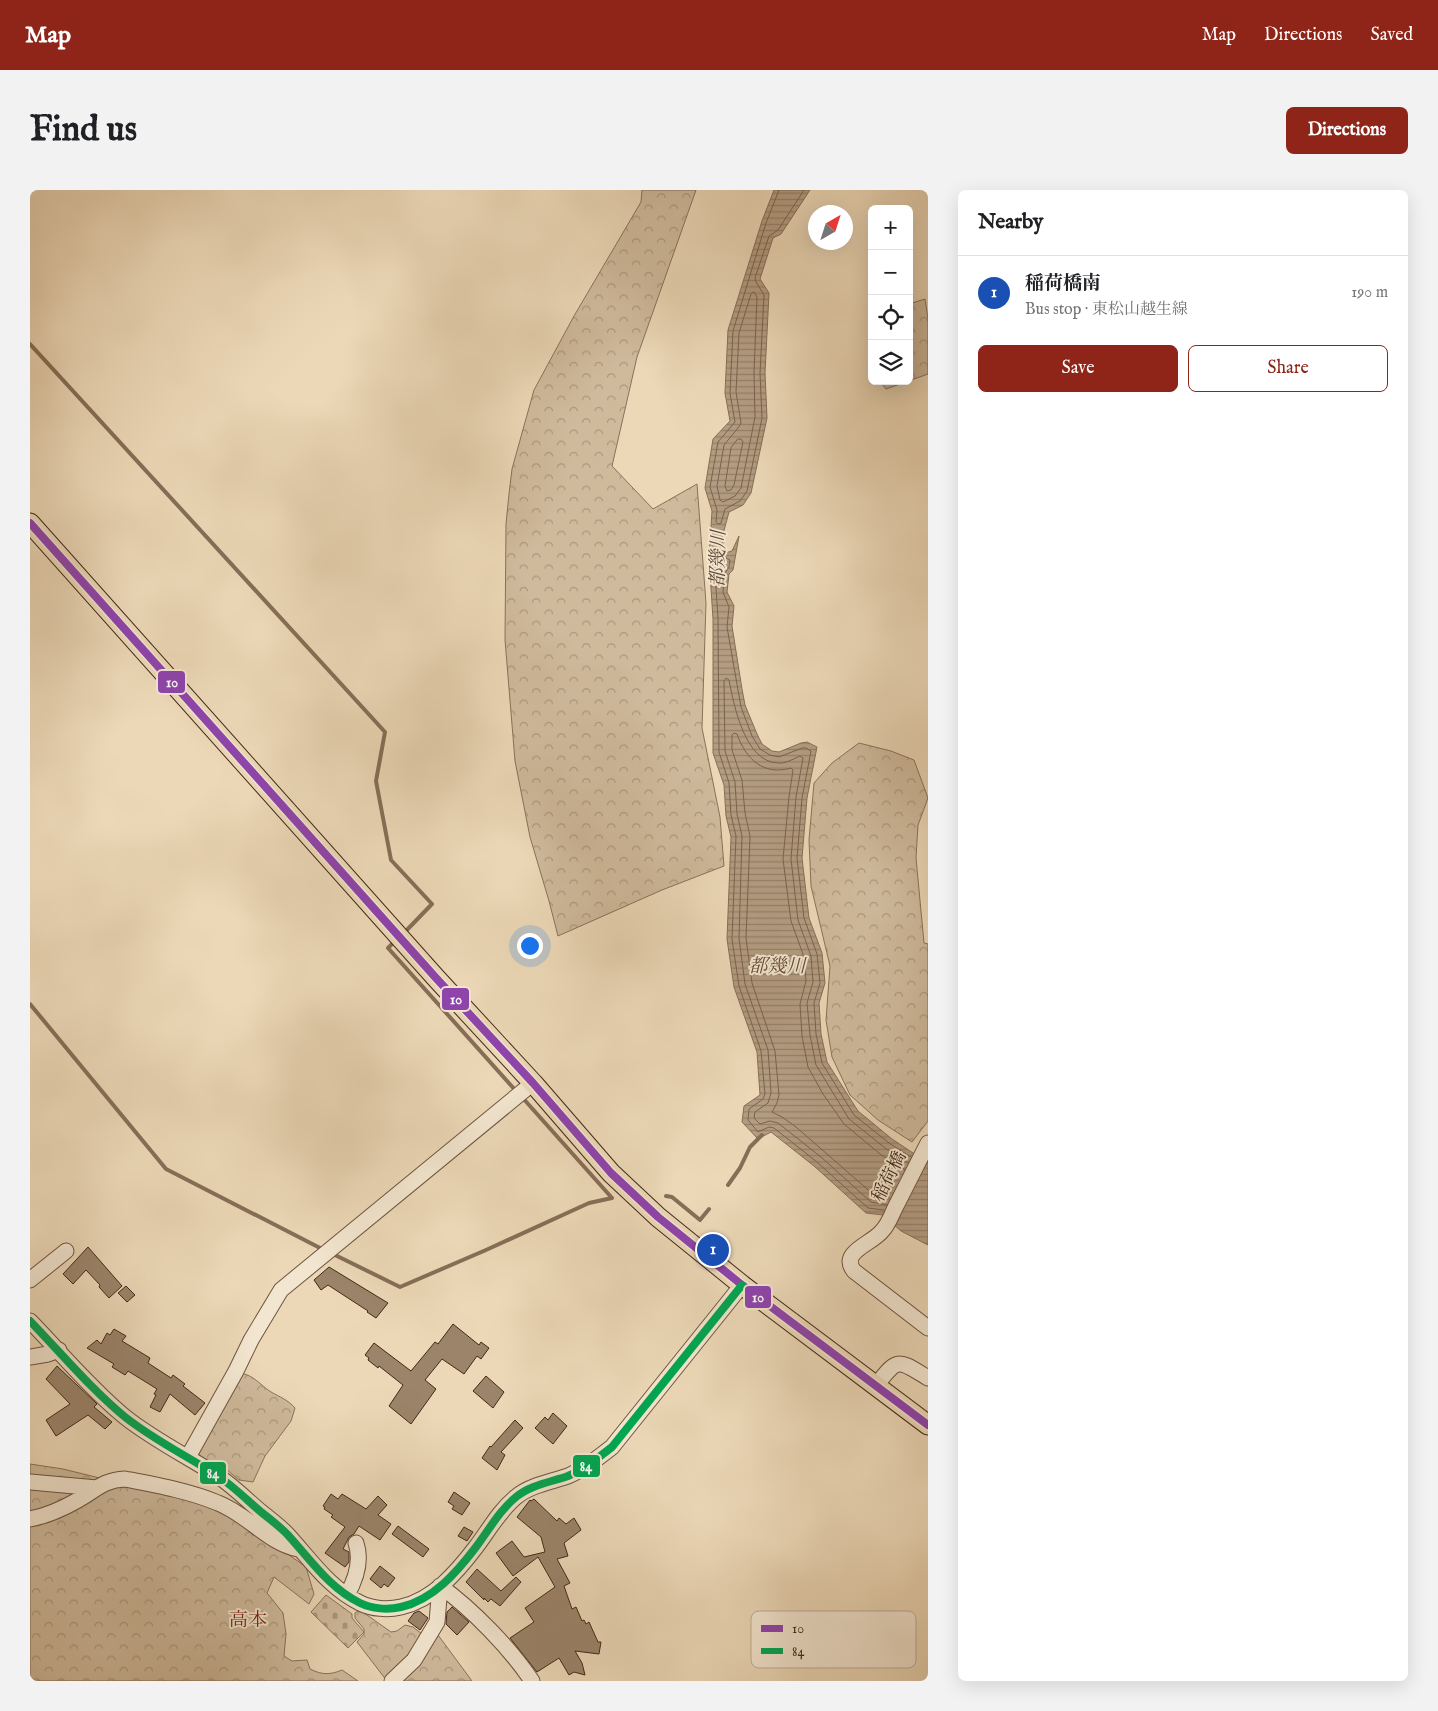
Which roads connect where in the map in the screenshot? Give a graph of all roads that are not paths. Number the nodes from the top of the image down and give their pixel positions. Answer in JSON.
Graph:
{"nodes":[{"id":1,"x":30,"y":524,"type":"edge"},
{"id":2,"x":533,"y":1083,"type":"junction"},
{"id":3,"x":928,"y":1143,"type":"edge"},
{"id":4,"x":66,"y":1251,"type":"dead end"},
{"id":5,"x":30,"y":1280,"type":"edge"},
{"id":6,"x":742,"y":1285,"type":"junction"},
{"id":7,"x":30,"y":1321,"type":"edge"},
{"id":8,"x":928,"y":1328,"type":"edge"},
{"id":9,"x":59,"y":1350,"type":"junction"},
{"id":10,"x":30,"y":1357,"type":"edge"},
{"id":11,"x":928,"y":1378,"type":"edge"},
{"id":12,"x":875,"y":1386,"type":"junction"},
{"id":13,"x":928,"y":1425,"type":"edge"},
{"id":14,"x":188,"y":1457,"type":"junction"},
{"id":15,"x":30,"y":1482,"type":"edge"},
{"id":16,"x":97,"y":1488,"type":"junction"},
{"id":17,"x":30,"y":1519,"type":"edge"},
{"id":18,"x":356,"y":1543,"type":"dead end"},
{"id":19,"x":302,"y":1550,"type":"junction"},
{"id":20,"x":440,"y":1586,"type":"junction"},
{"id":21,"x":347,"y":1595,"type":"junction"},
{"id":22,"x":392,"y":1681,"type":"edge"},
{"id":23,"x":532,"y":1681,"type":"edge"}],
"edges":[{"from":1,"to":2,"type":"main road"},
{"from":2,"to":6,"type":"main road"},
{"from":2,"to":14,"type":"street"},
{"from":3,"to":8,"type":"street","name":"稲荷橋"},
{"from":4,"to":5,"type":"street"},
{"from":6,"to":12,"type":"main road"},
{"from":6,"to":20,"type":"street"},
{"from":7,"to":9,"type":"street"},
{"from":9,"to":10,"type":"street"},
{"from":9,"to":14,"type":"street"},
{"from":11,"to":12,"type":"street"},
{"from":12,"to":13,"type":"main road"},
{"from":14,"to":19,"type":"street"},
{"from":15,"to":16,"type":"street"},
{"from":16,"to":17,"type":"street"},
{"from":16,"to":19,"type":"street"},
{"from":18,"to":21,"type":"street"},
{"from":19,"to":21,"type":"street"},
{"from":20,"to":21,"type":"street"},
{"from":20,"to":22,"type":"street"},
{"from":20,"to":23,"type":"street"}]}
